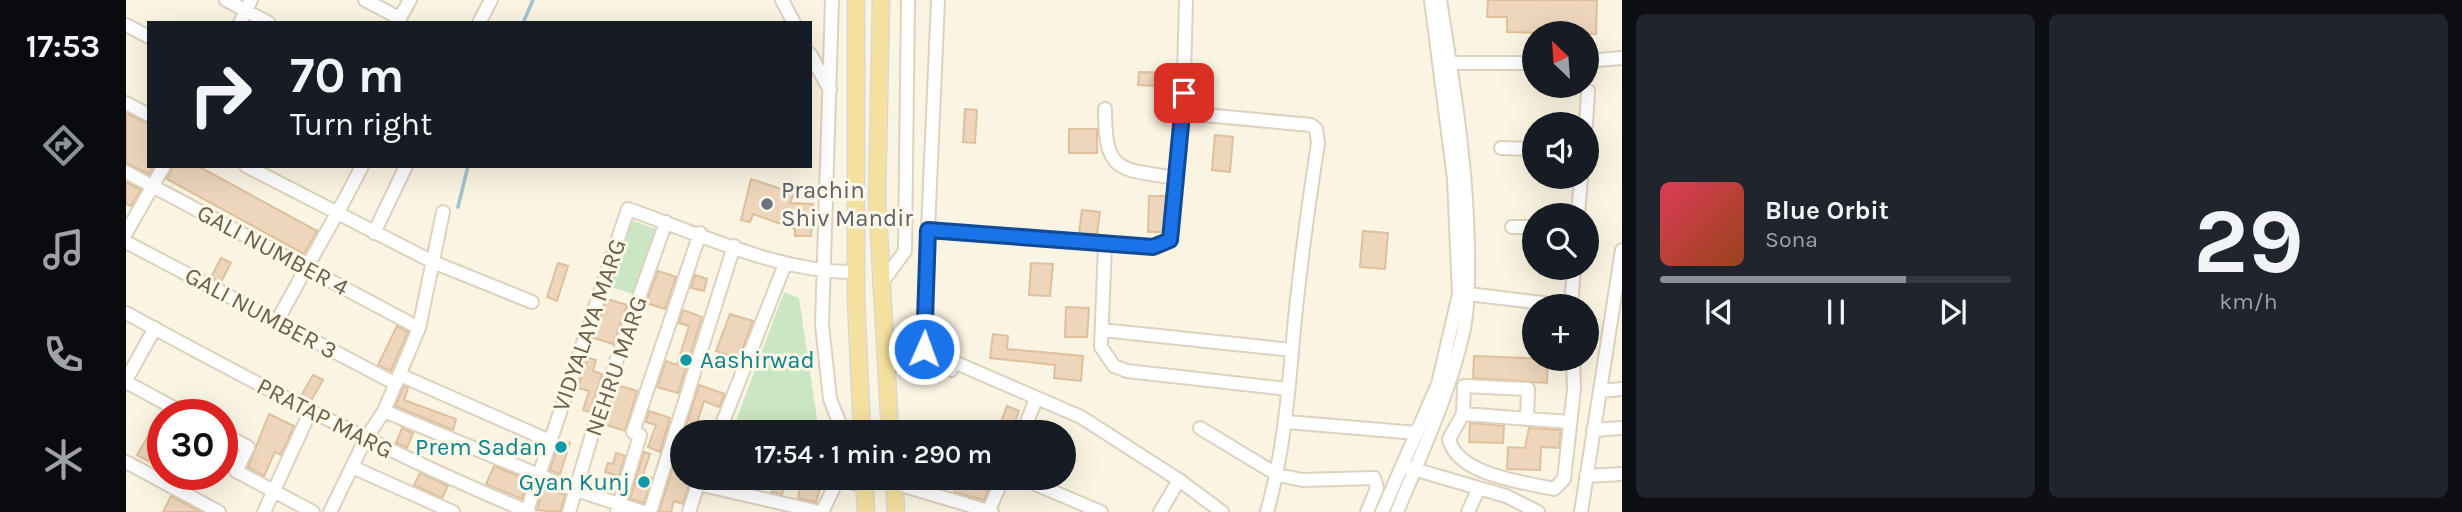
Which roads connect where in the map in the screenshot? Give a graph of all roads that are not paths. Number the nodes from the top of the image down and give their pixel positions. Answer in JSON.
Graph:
{"nodes":[{"id":1,"x":226,"y":0,"type":"edge"},
{"id":2,"x":365,"y":0,"type":"edge"},
{"id":3,"x":410,"y":0,"type":"edge"},
{"id":4,"x":491,"y":0,"type":"edge"},
{"id":5,"x":782,"y":0,"type":"edge"},
{"id":6,"x":832,"y":0,"type":"edge"},
{"id":7,"x":856,"y":0,"type":"edge"},
{"id":8,"x":881,"y":0,"type":"edge"},
{"id":9,"x":908,"y":0,"type":"edge"},
{"id":10,"x":938,"y":0,"type":"edge"},
{"id":11,"x":1186,"y":0,"type":"edge"},
{"id":12,"x":1431,"y":0,"type":"edge"},
{"id":13,"x":1440,"y":0,"type":"edge"},
{"id":14,"x":249,"y":5,"type":"edge"},
{"id":15,"x":398,"y":20,"type":"edge"},
{"id":16,"x":241,"y":21,"type":"edge"},
{"id":17,"x":267,"y":21,"type":"edge"},
{"id":18,"x":480,"y":21,"type":"edge"},
{"id":19,"x":793,"y":21,"type":"edge"},
{"id":20,"x":126,"y":25,"type":"edge"},
{"id":21,"x":147,"y":36,"type":"edge"},
{"id":22,"x":812,"y":58,"type":"edge"},
{"id":23,"x":1622,"y":58,"type":"edge"},
{"id":24,"x":1600,"y":60,"type":"edge"},
{"id":25,"x":1446,"y":63,"type":"junction"},
{"id":26,"x":1522,"y":63,"type":"edge"},
{"id":27,"x":830,"y":91,"type":"junction"},
{"id":28,"x":126,"y":103,"type":"edge"},
{"id":29,"x":1105,"y":108,"type":"dead end"},
{"id":30,"x":1184,"y":113,"type":"junction"},
{"id":31,"x":147,"y":114,"type":"edge"},
{"id":32,"x":1501,"y":148,"type":"dead end"},
{"id":33,"x":1522,"y":149,"type":"edge"},
{"id":34,"x":163,"y":168,"type":"edge"},
{"id":35,"x":250,"y":168,"type":"edge"},
{"id":36,"x":361,"y":168,"type":"edge"},
{"id":37,"x":405,"y":168,"type":"edge"},
{"id":38,"x":126,"y":172,"type":"edge"},
{"id":39,"x":1177,"y":178,"type":"junction"},
{"id":40,"x":152,"y":186,"type":"junction"},
{"id":41,"x":443,"y":212,"type":"dead end"},
{"id":42,"x":339,"y":214,"type":"junction"},
{"id":43,"x":666,"y":222,"type":"junction"},
{"id":44,"x":1512,"y":227,"type":"dead end"},
{"id":45,"x":1522,"y":227,"type":"edge"},
{"id":46,"x":928,"y":230,"type":"junction"},
{"id":47,"x":126,"y":233,"type":"edge"},
{"id":48,"x":374,"y":233,"type":"junction"},
{"id":49,"x":700,"y":233,"type":"junction"},
{"id":50,"x":126,"y":242,"type":"edge"},
{"id":51,"x":1105,"y":244,"type":"junction"},
{"id":52,"x":734,"y":246,"type":"junction"},
{"id":53,"x":1622,"y":250,"type":"edge"},
{"id":54,"x":433,"y":262,"type":"junction"},
{"id":55,"x":785,"y":264,"type":"junction"},
{"id":56,"x":305,"y":267,"type":"junction"},
{"id":57,"x":823,"y":272,"type":"junction"},
{"id":58,"x":856,"y":272,"type":"junction"},
{"id":59,"x":880,"y":285,"type":"junction"},
{"id":60,"x":1468,"y":294,"type":"junction"},
{"id":61,"x":1522,"y":300,"type":"edge"},
{"id":62,"x":532,"y":302,"type":"dead end"},
{"id":63,"x":1617,"y":311,"type":"edge"},
{"id":64,"x":126,"y":313,"type":"edge"},
{"id":65,"x":277,"y":322,"type":"junction"},
{"id":66,"x":155,"y":328,"type":"junction"},
{"id":67,"x":419,"y":328,"type":"junction"},
{"id":68,"x":1102,"y":330,"type":"junction"},
{"id":69,"x":886,"y":345,"type":"junction"},
{"id":70,"x":1622,"y":346,"type":"edge"},
{"id":71,"x":1606,"y":347,"type":"junction"},
{"id":72,"x":924,"y":349,"type":"junction"},
{"id":73,"x":1292,"y":350,"type":"junction"},
{"id":74,"x":1573,"y":371,"type":"edge"},
{"id":75,"x":398,"y":379,"type":"junction"},
{"id":76,"x":126,"y":381,"type":"edge"},
{"id":77,"x":1288,"y":389,"type":"junction"},
{"id":78,"x":1622,"y":389,"type":"edge"},
{"id":79,"x":1600,"y":391,"type":"junction"},
{"id":80,"x":158,"y":399,"type":"edge"},
{"id":81,"x":1035,"y":402,"type":"junction"},
{"id":82,"x":384,"y":411,"type":"junction"},
{"id":83,"x":310,"y":412,"type":"junction"},
{"id":84,"x":1463,"y":414,"type":"junction"},
{"id":85,"x":1527,"y":419,"type":"junction"},
{"id":86,"x":724,"y":420,"type":"edge"},
{"id":87,"x":838,"y":420,"type":"edge"},
{"id":88,"x":862,"y":420,"type":"edge"},
{"id":89,"x":890,"y":420,"type":"edge"},
{"id":90,"x":1028,"y":420,"type":"edge"},
{"id":91,"x":1287,"y":422,"type":"junction"},
{"id":92,"x":1569,"y":422,"type":"junction"},
{"id":93,"x":1200,"y":428,"type":"dead end"},
{"id":94,"x":1622,"y":428,"type":"edge"},
{"id":95,"x":1594,"y":430,"type":"junction"},
{"id":96,"x":1417,"y":433,"type":"junction"},
{"id":97,"x":365,"y":440,"type":"junction"},
{"id":98,"x":550,"y":441,"type":"junction"},
{"id":99,"x":238,"y":442,"type":"edge"},
{"id":100,"x":126,"y":462,"type":"edge"},
{"id":101,"x":1402,"y":465,"type":"junction"},
{"id":102,"x":238,"y":467,"type":"edge"},
{"id":103,"x":352,"y":467,"type":"junction"},
{"id":104,"x":1415,"y":470,"type":"junction"},
{"id":105,"x":238,"y":472,"type":"edge"},
{"id":106,"x":1622,"y":474,"type":"edge"},
{"id":107,"x":537,"y":475,"type":"junction"},
{"id":108,"x":1278,"y":475,"type":"junction"},
{"id":109,"x":1586,"y":476,"type":"junction"},
{"id":110,"x":1177,"y":483,"type":"junction"},
{"id":111,"x":575,"y":489,"type":"junction"},
{"id":112,"x":696,"y":490,"type":"edge"},
{"id":113,"x":734,"y":490,"type":"edge"},
{"id":114,"x":830,"y":490,"type":"edge"},
{"id":115,"x":865,"y":490,"type":"edge"},
{"id":116,"x":895,"y":490,"type":"edge"},
{"id":117,"x":924,"y":490,"type":"edge"},
{"id":118,"x":998,"y":490,"type":"edge"},
{"id":119,"x":1049,"y":490,"type":"edge"},
{"id":120,"x":1478,"y":490,"type":"junction"},
{"id":121,"x":274,"y":491,"type":"junction"},
{"id":122,"x":618,"y":509,"type":"edge"},
{"id":123,"x":219,"y":512,"type":"edge"},
{"id":124,"x":264,"y":512,"type":"edge"},
{"id":125,"x":313,"y":512,"type":"edge"},
{"id":126,"x":330,"y":512,"type":"edge"},
{"id":127,"x":453,"y":512,"type":"edge"},
{"id":128,"x":528,"y":512,"type":"edge"},
{"id":129,"x":569,"y":512,"type":"edge"},
{"id":130,"x":643,"y":512,"type":"edge"},
{"id":131,"x":650,"y":512,"type":"edge"},
{"id":132,"x":689,"y":512,"type":"edge"},
{"id":133,"x":821,"y":512,"type":"edge"},
{"id":134,"x":866,"y":512,"type":"edge"},
{"id":135,"x":897,"y":512,"type":"edge"},
{"id":136,"x":989,"y":512,"type":"edge"},
{"id":137,"x":1101,"y":512,"type":"edge"},
{"id":138,"x":1160,"y":512,"type":"edge"},
{"id":139,"x":1211,"y":512,"type":"edge"},
{"id":140,"x":1222,"y":512,"type":"edge"},
{"id":141,"x":1267,"y":512,"type":"edge"},
{"id":142,"x":1367,"y":512,"type":"edge"},
{"id":143,"x":1382,"y":512,"type":"edge"},
{"id":144,"x":1397,"y":512,"type":"edge"},
{"id":145,"x":1468,"y":512,"type":"edge"},
{"id":146,"x":1538,"y":512,"type":"edge"},
{"id":147,"x":1581,"y":512,"type":"edge"}],
"edges":[{"from":1,"to":14,"type":"street"},
{"from":2,"to":15,"type":"street"},
{"from":3,"to":15,"type":"street"},
{"from":4,"to":18,"type":"street"},
{"from":5,"to":19,"type":"street"},
{"from":6,"to":27,"type":"street"},
{"from":7,"to":58,"type":"main road"},
{"from":8,"to":59,"type":"main road"},
{"from":9,"to":59,"type":"street"},
{"from":10,"to":46,"type":"street"},
{"from":11,"to":30,"type":"street"},
{"from":12,"to":25,"type":"street"},
{"from":13,"to":25,"type":"street"},
{"from":14,"to":16,"type":"street"},
{"from":14,"to":17,"type":"street"},
{"from":20,"to":21,"type":"street"},
{"from":22,"to":27,"type":"street"},
{"from":23,"to":24,"type":"street"},
{"from":25,"to":26,"type":"street"},
{"from":25,"to":60,"type":"street"},
{"from":25,"to":96,"type":"street"},
{"from":27,"to":57,"type":"street"},
{"from":28,"to":31,"type":"street"},
{"from":29,"to":39,"type":"street"},
{"from":30,"to":39,"type":"street"},
{"from":30,"to":73,"type":"street"},
{"from":32,"to":33,"type":"street"},
{"from":34,"to":40,"type":"street"},
{"from":35,"to":42,"type":"street"},
{"from":36,"to":42,"type":"street"},
{"from":37,"to":48,"type":"street"},
{"from":38,"to":40,"type":"street","name":"GALI NUMBER 4"},
{"from":39,"to":51,"type":"street"},
{"from":40,"to":47,"type":"street"},
{"from":40,"to":56,"type":"street","name":"GALI NUMBER 4"},
{"from":41,"to":54,"type":"street"},
{"from":42,"to":48,"type":"street"},
{"from":42,"to":56,"type":"street"},
{"from":43,"to":49,"type":"street"},
{"from":43,"to":98,"type":"street","name":"VIDYALAYA MARG"},
{"from":43,"to":111,"type":"street","name":"NEHRU MARG"},
{"from":44,"to":45,"type":"street"},
{"from":46,"to":51,"type":"street"},
{"from":46,"to":72,"type":"street"},
{"from":48,"to":54,"type":"street"},
{"from":49,"to":52,"type":"street"},
{"from":49,"to":122,"type":"street"},
{"from":50,"to":65,"type":"street","name":"GALI NUMBER 3"},
{"from":51,"to":68,"type":"street"},
{"from":52,"to":55,"type":"street"},
{"from":52,"to":131,"type":"street"},
{"from":53,"to":63,"type":"street"},
{"from":54,"to":62,"type":"street"},
{"from":54,"to":67,"type":"street"},
{"from":55,"to":57,"type":"street"},
{"from":55,"to":86,"type":"street"},
{"from":56,"to":65,"type":"street"},
{"from":56,"to":67,"type":"street","name":"GALI NUMBER 4"},
{"from":57,"to":58,"type":"street"},
{"from":57,"to":87,"type":"street"},
{"from":58,"to":88,"type":"main road"},
{"from":59,"to":69,"type":"main road"},
{"from":60,"to":61,"type":"street"},
{"from":60,"to":104,"type":"street"},
{"from":63,"to":71,"type":"street"},
{"from":64,"to":66,"type":"street","name":"PRATAP MARG"},
{"from":65,"to":75,"type":"street","name":"GALI NUMBER 3"},
{"from":66,"to":76,"type":"street"},
{"from":66,"to":83,"type":"street","name":"PRATAP MARG"},
{"from":67,"to":75,"type":"street"},
{"from":68,"to":73,"type":"street"},
{"from":68,"to":77,"type":"street"},
{"from":69,"to":72,"type":"street"},
{"from":69,"to":81,"type":"street"},
{"from":69,"to":89,"type":"main road"},
{"from":70,"to":71,"type":"street"},
{"from":71,"to":79,"type":"street"},
{"from":72,"to":81,"type":"street"},
{"from":73,"to":77,"type":"street"},
{"from":74,"to":92,"type":"street"},
{"from":75,"to":82,"type":"street"},
{"from":75,"to":98,"type":"street","name":"GALI NUMBER 3"},
{"from":76,"to":80,"type":"street"},
{"from":77,"to":91,"type":"street"},
{"from":78,"to":79,"type":"street"},
{"from":79,"to":95,"type":"street"},
{"from":81,"to":90,"type":"street"},
{"from":81,"to":110,"type":"street"},
{"from":82,"to":97,"type":"street"},
{"from":82,"to":107,"type":"street"},
{"from":83,"to":97,"type":"street","name":"PRATAP MARG"},
{"from":83,"to":121,"type":"street"},
{"from":84,"to":85,"type":"street"},
{"from":84,"to":85,"type":"street"},
{"from":84,"to":92,"type":"street"},
{"from":85,"to":92,"type":"street"},
{"from":91,"to":96,"type":"street"},
{"from":91,"to":108,"type":"street"},
{"from":93,"to":108,"type":"street"},
{"from":94,"to":95,"type":"street"},
{"from":95,"to":109,"type":"street"},
{"from":96,"to":101,"type":"street"},
{"from":97,"to":103,"type":"street"},
{"from":97,"to":128,"type":"street","name":"PRATAP MARG"},
{"from":98,"to":107,"type":"street","name":"VIDYALAYA MARG"},
{"from":99,"to":102,"type":"street"},
{"from":100,"to":123,"type":"street"},
{"from":101,"to":104,"type":"street"},
{"from":101,"to":143,"type":"street"},
{"from":103,"to":126,"type":"street"},
{"from":103,"to":127,"type":"street"},
{"from":104,"to":120,"type":"street"},
{"from":104,"to":144,"type":"street"},
{"from":105,"to":121,"type":"street"},
{"from":106,"to":109,"type":"street"},
{"from":107,"to":111,"type":"street"},
{"from":107,"to":128,"type":"street","name":"VIDYALAYA MARG"},
{"from":108,"to":141,"type":"street"},
{"from":108,"to":142,"type":"street"},
{"from":109,"to":147,"type":"street"},
{"from":110,"to":138,"type":"street"},
{"from":110,"to":139,"type":"street"},
{"from":110,"to":140,"type":"street"},
{"from":111,"to":122,"type":"street"},
{"from":111,"to":129,"type":"street","name":"NEHRU MARG"},
{"from":112,"to":132,"type":"street"},
{"from":113,"to":133,"type":"street"},
{"from":114,"to":133,"type":"street"},
{"from":115,"to":134,"type":"main road"},
{"from":116,"to":135,"type":"main road"},
{"from":117,"to":136,"type":"street"},
{"from":118,"to":136,"type":"street"},
{"from":119,"to":137,"type":"street"},
{"from":120,"to":145,"type":"street"},
{"from":120,"to":146,"type":"street"},
{"from":121,"to":124,"type":"street"},
{"from":121,"to":125,"type":"street"},
{"from":122,"to":130,"type":"street"}]}
